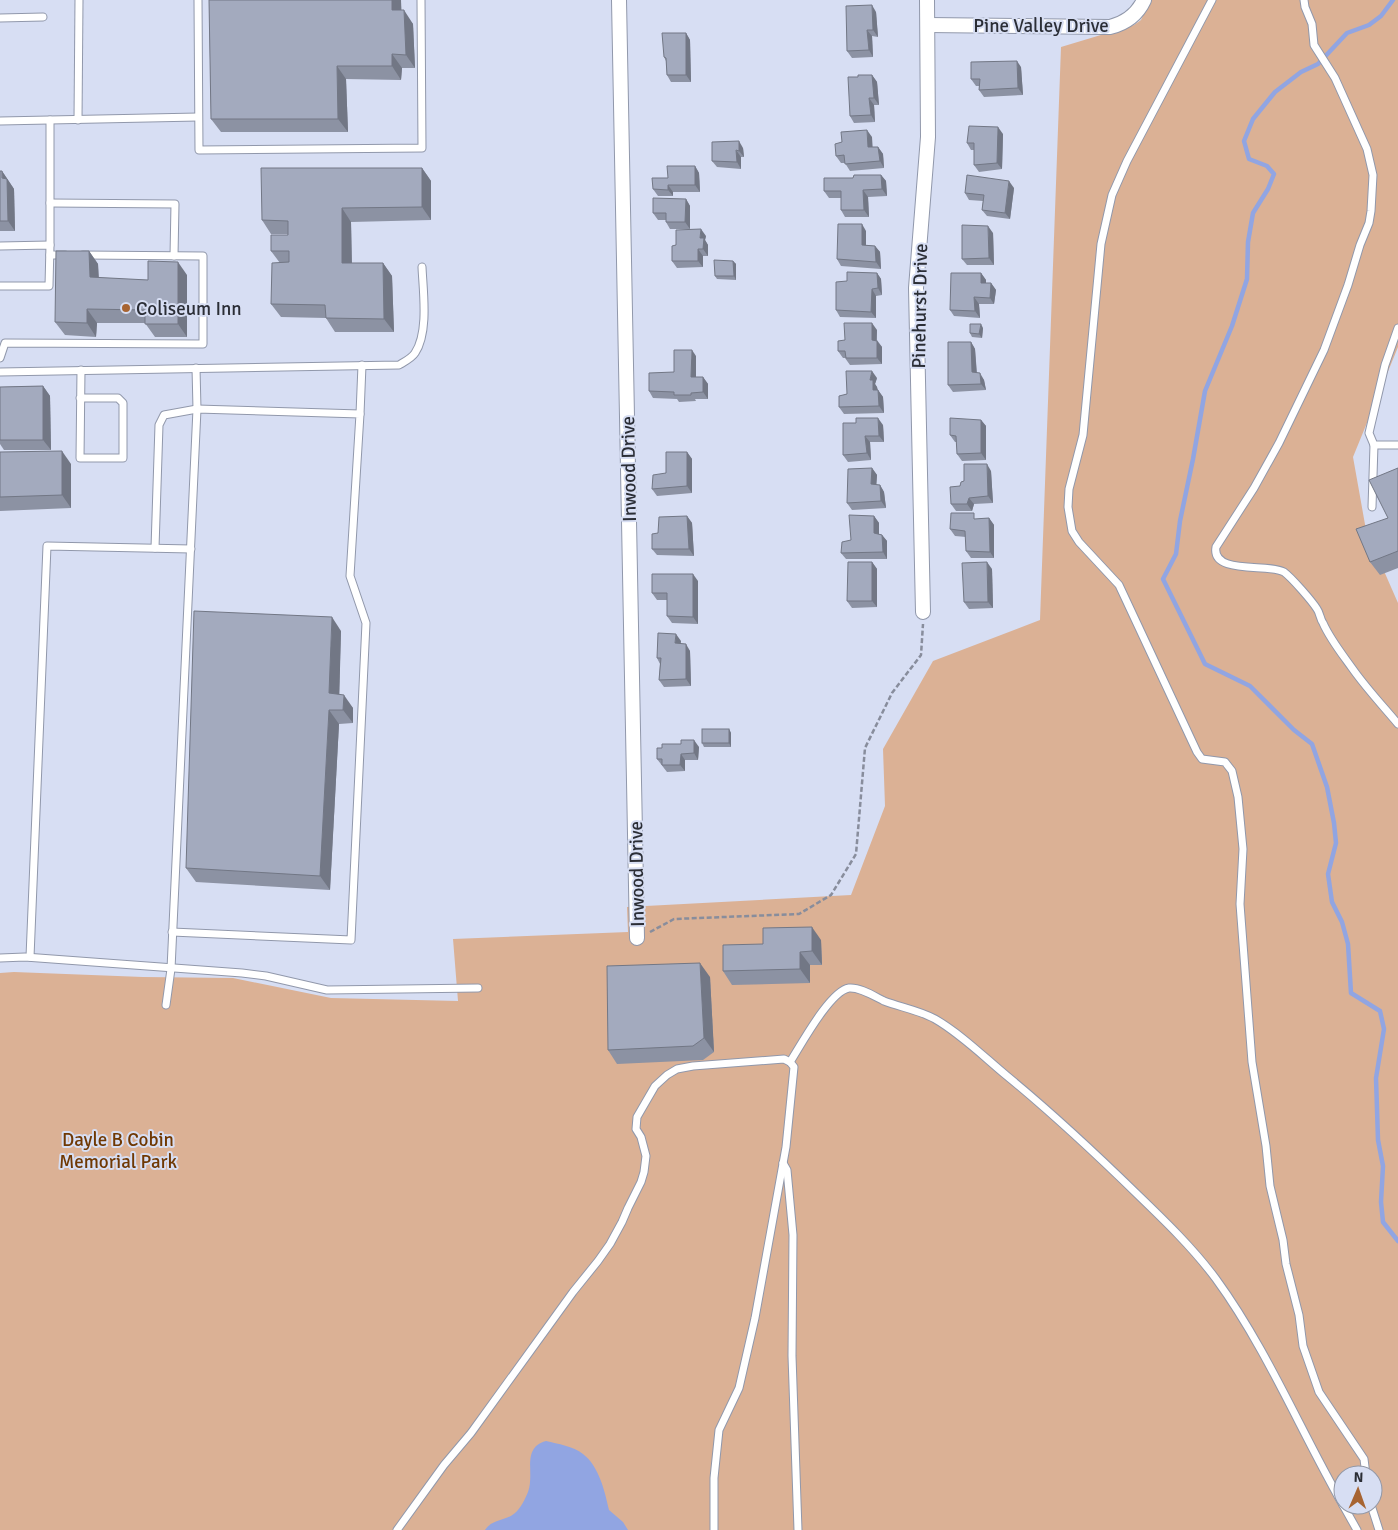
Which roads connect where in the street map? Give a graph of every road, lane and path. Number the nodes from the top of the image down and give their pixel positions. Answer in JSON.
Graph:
{"nodes":[{"id":1,"x":78,"y":0,"type":"edge"},
{"id":2,"x":198,"y":0,"type":"edge"},
{"id":3,"x":421,"y":0,"type":"edge"},
{"id":4,"x":619,"y":0,"type":"edge"},
{"id":5,"x":927,"y":0,"type":"edge"},
{"id":6,"x":1144,"y":0,"type":"edge"},
{"id":7,"x":1212,"y":0,"type":"edge"},
{"id":8,"x":1304,"y":0,"type":"edge"},
{"id":9,"x":0,"y":18,"type":"edge"},
{"id":10,"x":43,"y":18,"type":"dead end"},
{"id":11,"x":928,"y":25,"type":"junction"},
{"id":12,"x":198,"y":117,"type":"junction"},
{"id":13,"x":50,"y":120,"type":"junction"},
{"id":14,"x":78,"y":120,"type":"junction"},
{"id":15,"x":0,"y":121,"type":"edge"},
{"id":16,"x":50,"y":203,"type":"junction"},
{"id":17,"x":50,"y":245,"type":"junction"},
{"id":18,"x":0,"y":246,"type":"edge"},
{"id":19,"x":50,"y":255,"type":"junction"},
{"id":20,"x":69,"y":255,"type":"edge"},
{"id":21,"x":78,"y":255,"type":"edge"},
{"id":22,"x":174,"y":256,"type":"junction"},
{"id":23,"x":422,"y":267,"type":"dead end"},
{"id":24,"x":0,"y":286,"type":"edge"},
{"id":25,"x":1398,"y":328,"type":"edge"},
{"id":26,"x":0,"y":358,"type":"edge"},
{"id":27,"x":362,"y":365,"type":"junction"},
{"id":28,"x":196,"y":368,"type":"junction"},
{"id":29,"x":80,"y":370,"type":"junction"},
{"id":30,"x":0,"y":372,"type":"edge"},
{"id":31,"x":80,"y":398,"type":"junction"},
{"id":32,"x":197,"y":409,"type":"junction"},
{"id":33,"x":360,"y":414,"type":"junction"},
{"id":34,"x":1374,"y":445,"type":"junction"},
{"id":35,"x":1398,"y":445,"type":"edge"},
{"id":36,"x":1372,"y":507,"type":"dead end"},
{"id":37,"x":155,"y":548,"type":"junction"},
{"id":38,"x":191,"y":549,"type":"junction"},
{"id":39,"x":923,"y":612,"type":"joint"},
{"id":40,"x":1398,"y":724,"type":"edge"},
{"id":41,"x":172,"y":932,"type":"junction"},
{"id":42,"x":637,"y":938,"type":"joint"},
{"id":43,"x":30,"y":957,"type":"junction"},
{"id":44,"x":0,"y":958,"type":"edge"},
{"id":45,"x":171,"y":968,"type":"junction"},
{"id":46,"x":478,"y":988,"type":"dead end"},
{"id":47,"x":166,"y":1005,"type":"dead end"},
{"id":48,"x":790,"y":1062,"type":"junction"},
{"id":49,"x":783,"y":1163,"type":"junction"},
{"id":50,"x":1365,"y":1465,"type":"edge"},
{"id":51,"x":1333,"y":1486,"type":"edge"},
{"id":52,"x":1349,"y":1515,"type":"edge"},
{"id":53,"x":1374,"y":1515,"type":"edge"},
{"id":54,"x":397,"y":1530,"type":"edge"},
{"id":55,"x":714,"y":1530,"type":"edge"},
{"id":56,"x":798,"y":1530,"type":"edge"},
{"id":57,"x":1358,"y":1530,"type":"edge"},
{"id":58,"x":1379,"y":1530,"type":"edge"}],
"edges":[{"from":1,"to":14,"type":"lane"},
{"from":2,"to":12,"type":"lane"},
{"from":3,"to":12,"type":"lane"},
{"from":4,"to":42,"type":"street","name":"Inwood Drive"},
{"from":5,"to":11,"type":"street","name":"Pinehurst Drive"},
{"from":6,"to":11,"type":"street","name":"Pine Valley Drive"},
{"from":7,"to":50,"type":"lane"},
{"from":8,"to":40,"type":"lane"},
{"from":9,"to":10,"type":"lane"},
{"from":11,"to":39,"type":"street","name":"Pinehurst Drive"},
{"from":12,"to":14,"type":"lane"},
{"from":13,"to":14,"type":"lane"},
{"from":13,"to":15,"type":"lane"},
{"from":13,"to":16,"type":"lane"},
{"from":16,"to":17,"type":"lane"},
{"from":16,"to":22,"type":"lane"},
{"from":17,"to":18,"type":"lane"},
{"from":17,"to":19,"type":"lane"},
{"from":19,"to":20,"type":"lane"},
{"from":19,"to":24,"type":"lane"},
{"from":21,"to":22,"type":"lane"},
{"from":22,"to":26,"type":"lane"},
{"from":23,"to":27,"type":"lane"},
{"from":25,"to":34,"type":"lane"},
{"from":27,"to":28,"type":"lane"},
{"from":27,"to":33,"type":"lane"},
{"from":28,"to":29,"type":"lane"},
{"from":28,"to":32,"type":"lane"},
{"from":29,"to":30,"type":"lane"},
{"from":29,"to":31,"type":"lane"},
{"from":31,"to":31,"type":"lane"},
{"from":32,"to":33,"type":"lane"},
{"from":32,"to":37,"type":"lane"},
{"from":32,"to":38,"type":"lane"},
{"from":33,"to":41,"type":"lane"},
{"from":34,"to":35,"type":"lane"},
{"from":34,"to":36,"type":"lane"},
{"from":37,"to":38,"type":"lane"},
{"from":37,"to":43,"type":"lane"},
{"from":38,"to":41,"type":"lane"},
{"from":39,"to":42,"type":"path"},
{"from":41,"to":45,"type":"lane"},
{"from":43,"to":44,"type":"lane"},
{"from":43,"to":45,"type":"lane"},
{"from":45,"to":46,"type":"lane"},
{"from":45,"to":47,"type":"lane"},
{"from":48,"to":49,"type":"lane"},
{"from":48,"to":51,"type":"lane"},
{"from":48,"to":54,"type":"lane"},
{"from":49,"to":55,"type":"lane"},
{"from":49,"to":56,"type":"lane"},
{"from":52,"to":57,"type":"lane"},
{"from":53,"to":58,"type":"lane"}]}
